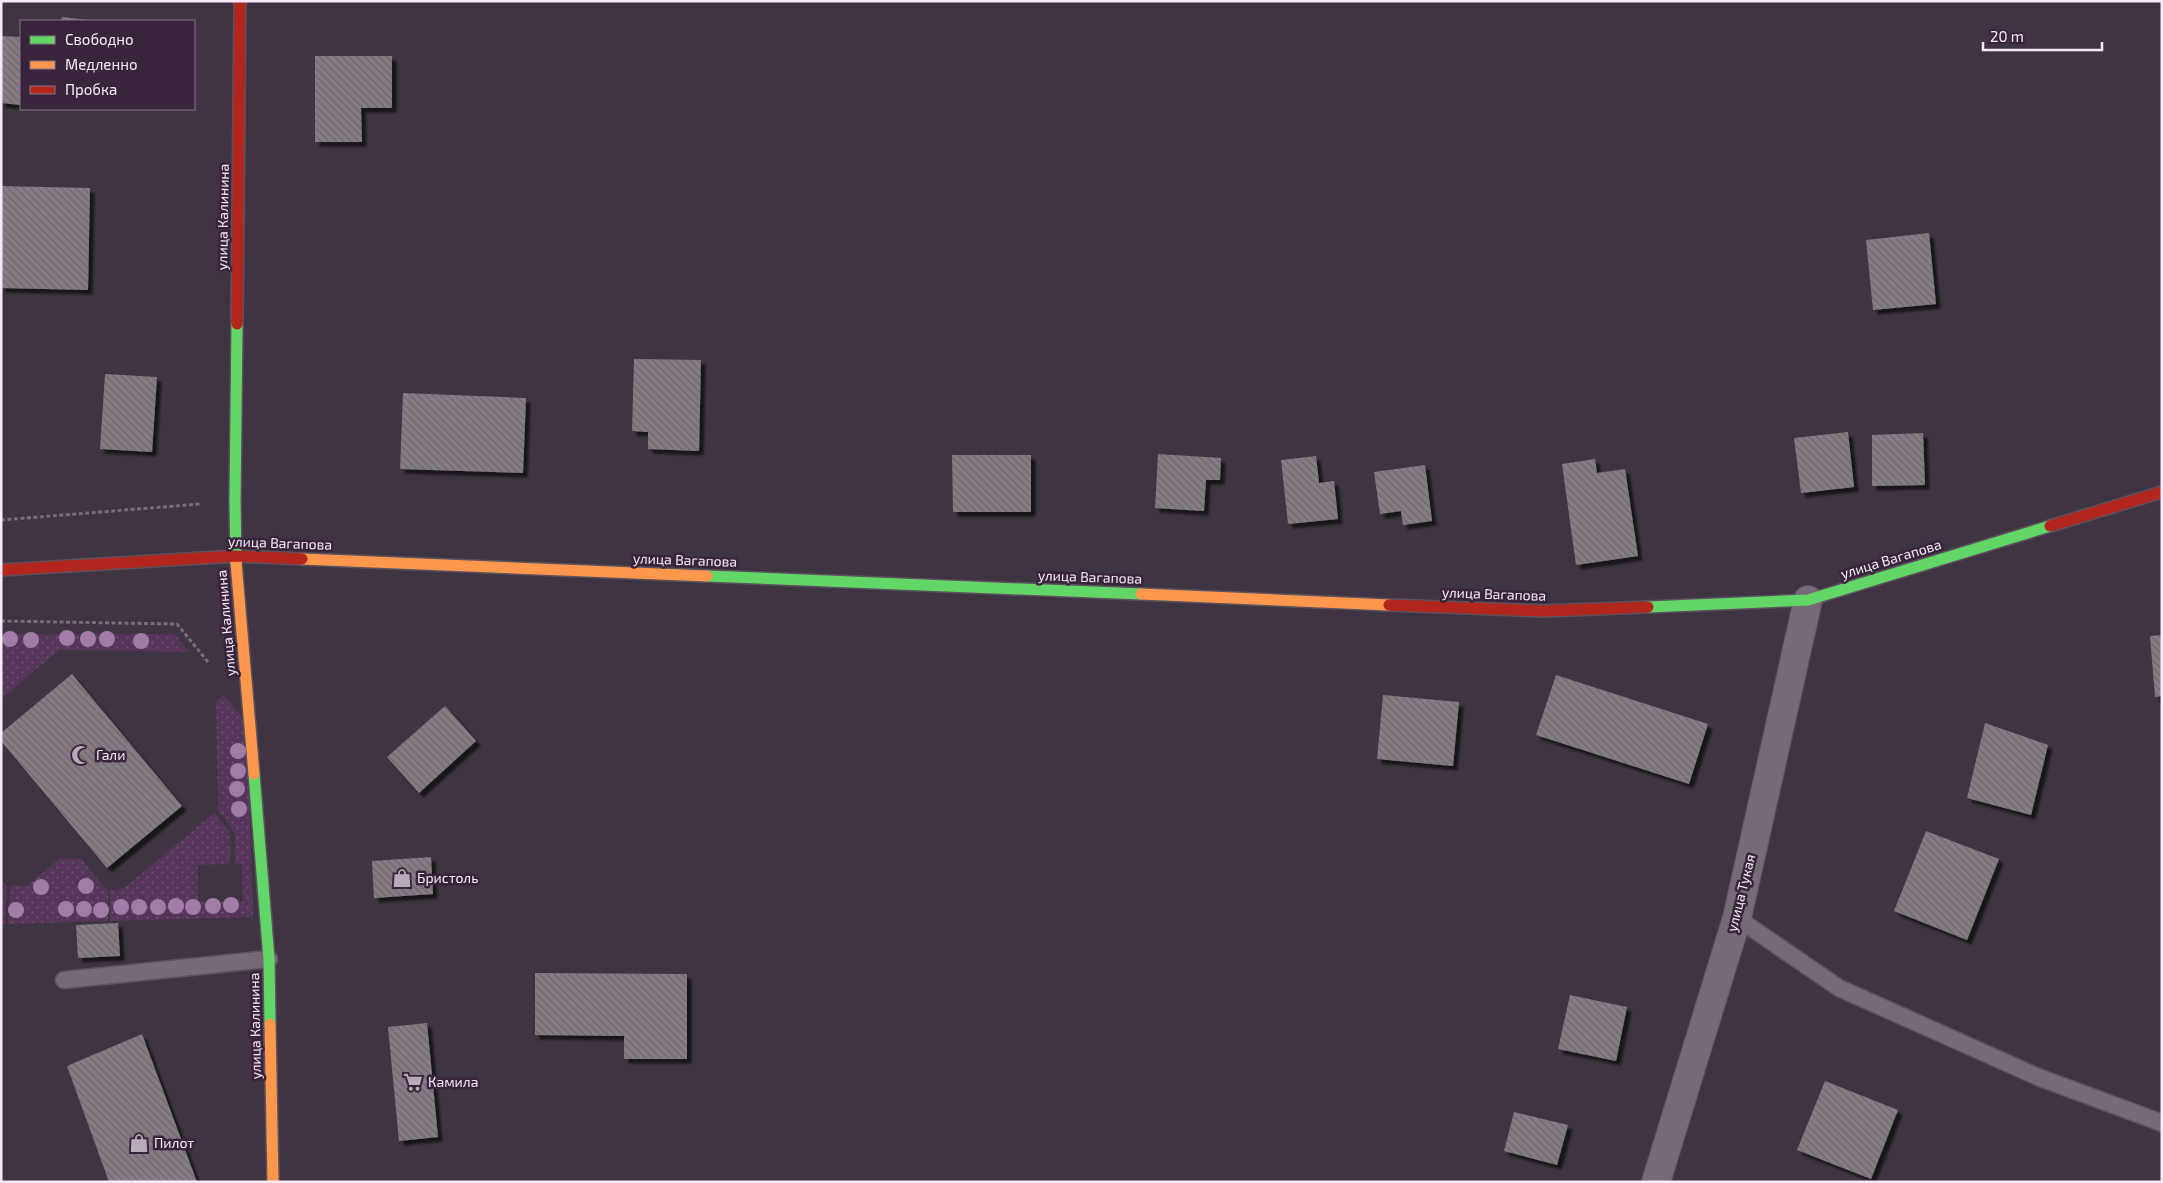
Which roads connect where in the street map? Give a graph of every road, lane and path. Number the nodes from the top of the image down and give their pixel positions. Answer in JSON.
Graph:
{"nodes":[{"id":1,"x":240,"y":1,"type":"edge"},
{"id":2,"x":2162,"y":492,"type":"edge"},
{"id":3,"x":235,"y":501,"type":"junction"},
{"id":4,"x":1,"y":520,"type":"edge"},
{"id":5,"x":236,"y":556,"type":"junction"},
{"id":6,"x":1,"y":570,"type":"edge"},
{"id":7,"x":1808,"y":600,"type":"junction"},
{"id":8,"x":1,"y":621,"type":"edge"},
{"id":9,"x":213,"y":668,"type":"dead end"},
{"id":10,"x":1737,"y":918,"type":"junction"},
{"id":11,"x":269,"y":959,"type":"junction"},
{"id":12,"x":64,"y":980,"type":"dead end"},
{"id":13,"x":2162,"y":1123,"type":"edge"},
{"id":14,"x":274,"y":1182,"type":"edge"},
{"id":15,"x":1656,"y":1182,"type":"edge"}],
"edges":[{"from":1,"to":3,"type":"street","name":"улица Калинина"},
{"from":2,"to":7,"type":"street","name":"улица Вагапова"},
{"from":3,"to":4,"type":"path"},
{"from":3,"to":5,"type":"street","name":"улица Калинина"},
{"from":5,"to":6,"type":"street","name":"улица Вагапова"},
{"from":5,"to":7,"type":"street","name":"улица Вагапова"},
{"from":5,"to":11,"type":"street","name":"улица Калинина"},
{"from":7,"to":10,"type":"street","name":"улица Тукая"},
{"from":8,"to":9,"type":"path"},
{"from":10,"to":13,"type":"lane"},
{"from":10,"to":15,"type":"street","name":"улица Тукая"},
{"from":11,"to":12,"type":"lane"},
{"from":11,"to":14,"type":"street","name":"улица Калинина"}]}
